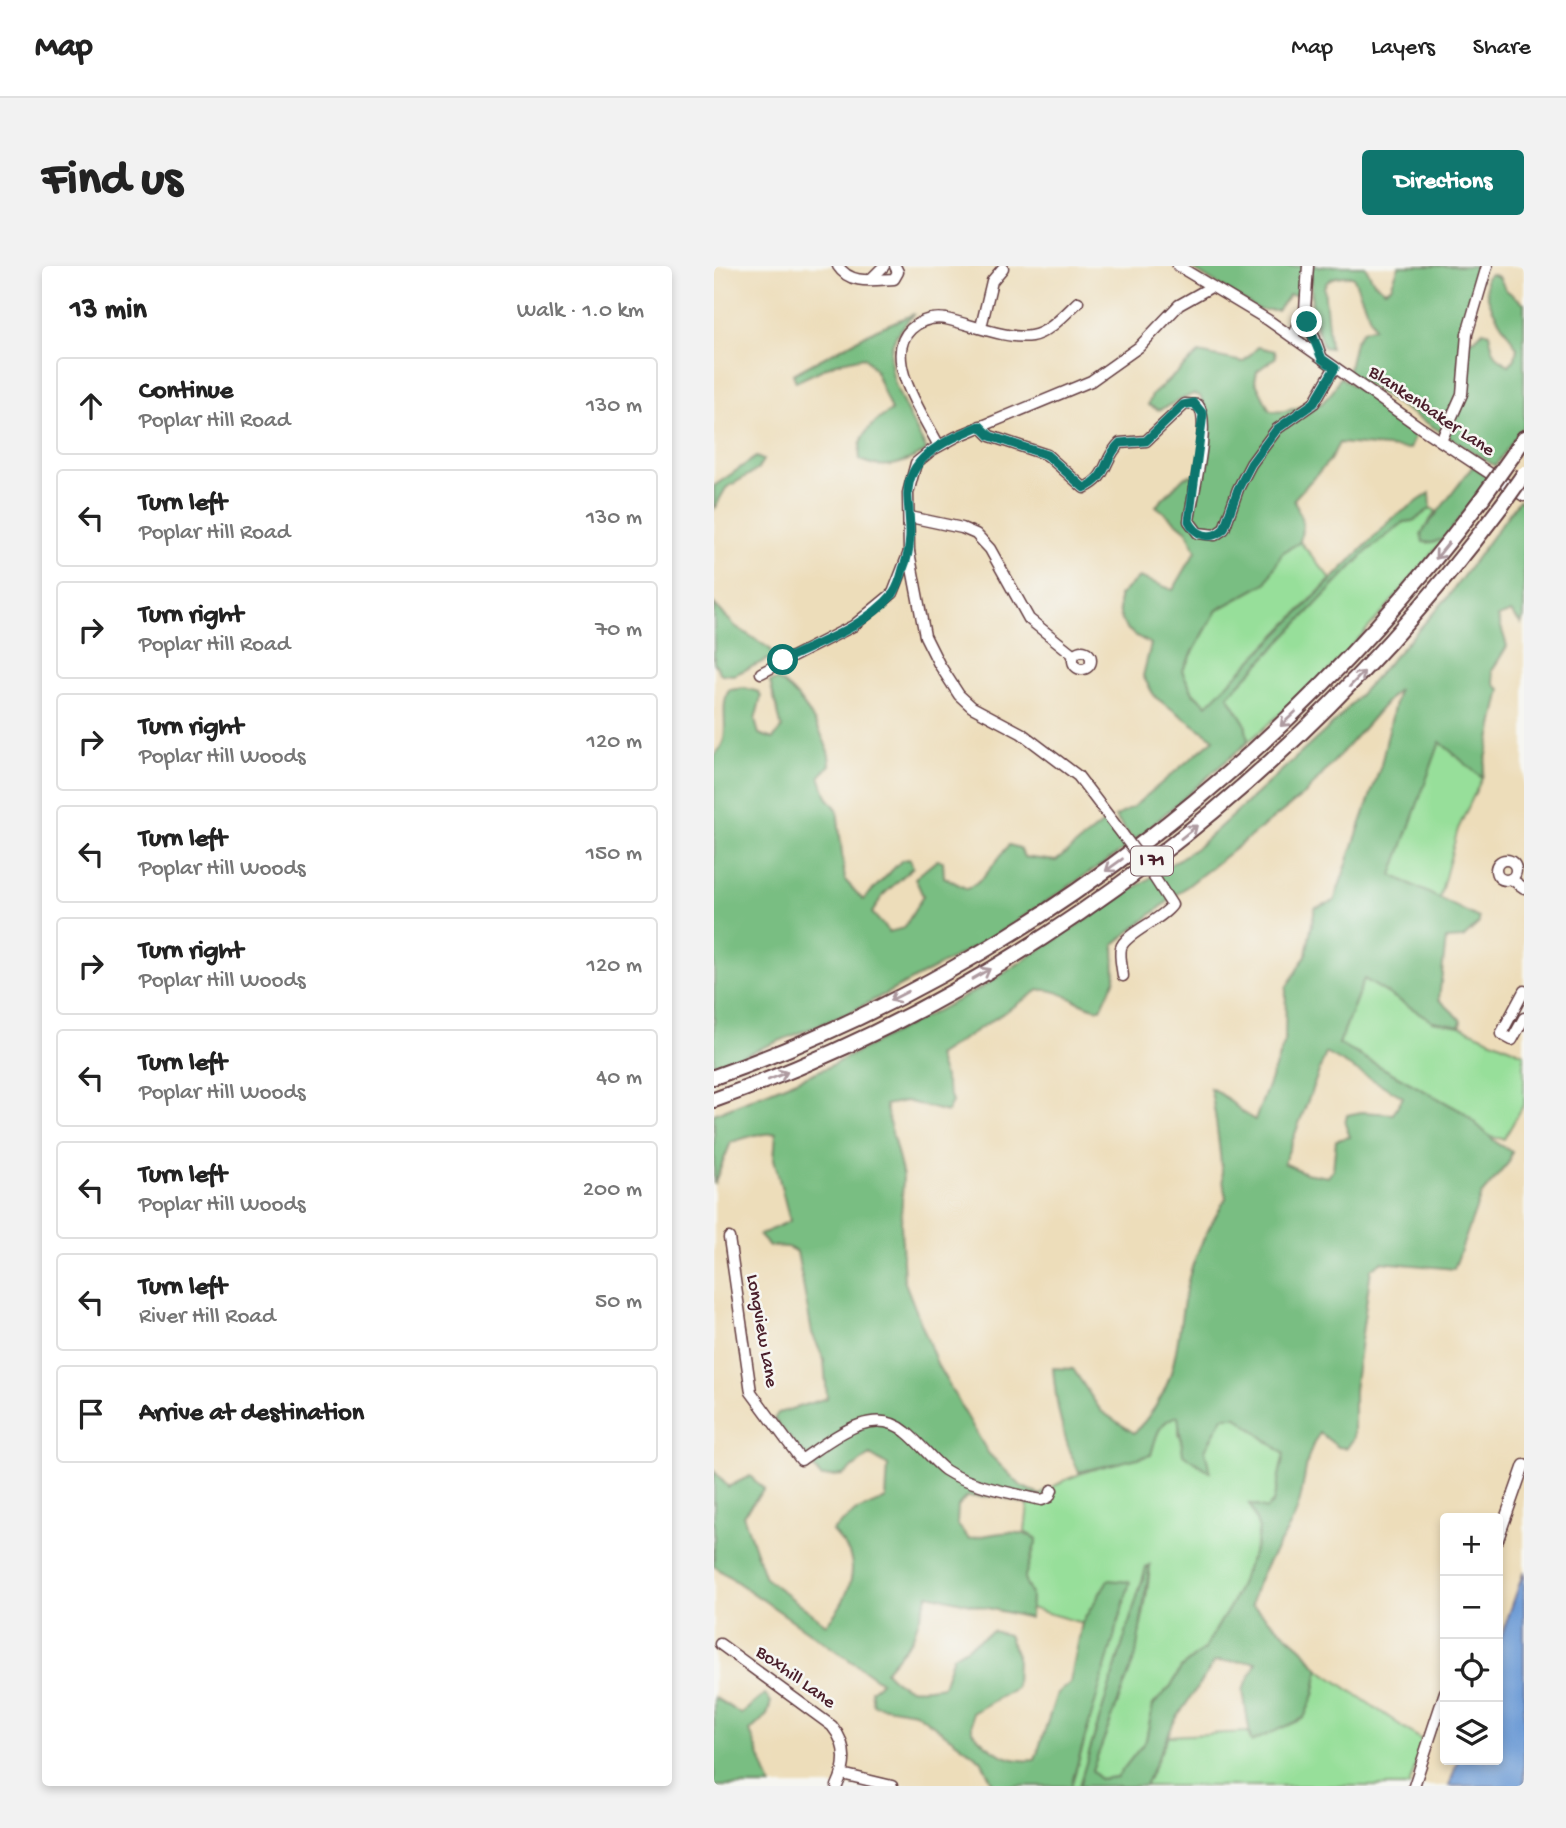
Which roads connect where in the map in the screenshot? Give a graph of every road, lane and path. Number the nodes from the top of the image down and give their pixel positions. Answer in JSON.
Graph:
{"nodes":[{"id":1,"x":838,"y":266,"type":"edge"},
{"id":2,"x":884,"y":266,"type":"edge"},
{"id":3,"x":895,"y":266,"type":"edge"},
{"id":4,"x":1178,"y":266,"type":"edge"},
{"id":5,"x":1308,"y":266,"type":"edge"},
{"id":6,"x":1487,"y":266,"type":"edge"},
{"id":7,"x":1003,"y":268,"type":"dead end"},
{"id":8,"x":870,"y":280,"type":"junction"},
{"id":9,"x":1210,"y":287,"type":"junction"},
{"id":10,"x":1078,"y":302,"type":"dead end"},
{"id":11,"x":1305,"y":310,"type":"junction"},
{"id":12,"x":981,"y":327,"type":"junction"},
{"id":13,"x":1293,"y":337,"type":"junction"},
{"id":14,"x":1322,"y":359,"type":"junction"},
{"id":15,"x":1335,"y":368,"type":"junction"},
{"id":16,"x":980,"y":426,"type":"junction"},
{"id":17,"x":1524,"y":438,"type":"edge"},
{"id":18,"x":1441,"y":441,"type":"junction"},
{"id":19,"x":939,"y":446,"type":"junction"},
{"id":20,"x":1524,"y":474,"type":"edge"},
{"id":21,"x":1524,"y":496,"type":"edge"},
{"id":22,"x":910,"y":517,"type":"junction"},
{"id":23,"x":909,"y":552,"type":"junction"},
{"id":24,"x":1074,"y":655,"type":"dead end"},
{"id":25,"x":761,"y":673,"type":"dead end"},
{"id":26,"x":1511,"y":879,"type":"dead end"},
{"id":27,"x":1524,"y":888,"type":"edge"},
{"id":28,"x":1123,"y":976,"type":"dead end"},
{"id":29,"x":1523,"y":994,"type":"edge"},
{"id":30,"x":1524,"y":1018,"type":"edge"},
{"id":31,"x":714,"y":1077,"type":"edge"},
{"id":32,"x":714,"y":1100,"type":"edge"},
{"id":33,"x":729,"y":1238,"type":"dead end"},
{"id":34,"x":1524,"y":1465,"type":"edge"},
{"id":35,"x":1052,"y":1490,"type":"dead end"},
{"id":36,"x":1503,"y":1525,"type":"edge"},
{"id":37,"x":720,"y":1644,"type":"dead end"},
{"id":38,"x":1442,"y":1702,"type":"edge"},
{"id":39,"x":842,"y":1774,"type":"junction"},
{"id":40,"x":837,"y":1786,"type":"edge"},
{"id":41,"x":892,"y":1786,"type":"edge"},
{"id":42,"x":1414,"y":1786,"type":"edge"}],
"edges":[{"from":1,"to":8,"type":"street"},
{"from":2,"to":8,"type":"street"},
{"from":3,"to":8,"type":"street"},
{"from":4,"to":9,"type":"street","name":"Blankenbaker Lane"},
{"from":5,"to":11,"type":"street"},
{"from":6,"to":18,"type":"street"},
{"from":7,"to":12,"type":"street"},
{"from":9,"to":13,"type":"street","name":"Blankenbaker Lane"},
{"from":9,"to":16,"type":"street"},
{"from":10,"to":12,"type":"street"},
{"from":11,"to":13,"type":"street"},
{"from":11,"to":14,"type":"street"},
{"from":12,"to":19,"type":"street"},
{"from":13,"to":14,"type":"street","name":"Blankenbaker Lane"},
{"from":14,"to":15,"type":"street","name":"Blankenbaker Lane"},
{"from":15,"to":16,"type":"street"},
{"from":15,"to":18,"type":"street","name":"Blankenbaker Lane"},
{"from":16,"to":19,"type":"street"},
{"from":17,"to":31,"type":"highway","number":"I 71","one_way":true,"bridge":true},
{"from":18,"to":21,"type":"street","name":"Blankenbaker Lane"},
{"from":19,"to":22,"type":"street"},
{"from":32,"to":20,"type":"highway","number":"I 71","one_way":true,"bridge":true},
{"from":22,"to":23,"type":"street"},
{"from":22,"to":24,"type":"street"},
{"from":23,"to":25,"type":"street"},
{"from":23,"to":28,"type":"street","bridge":true},
{"from":26,"to":27,"type":"street"},
{"from":29,"to":30,"type":"street"},
{"from":33,"to":35,"type":"street","name":"Longview Lane"},
{"from":34,"to":36,"type":"street"},
{"from":37,"to":39,"type":"street","name":"Boxhill Lane"},
{"from":38,"to":42,"type":"street"},
{"from":39,"to":40,"type":"street","name":"Boxhill Lane"},
{"from":39,"to":41,"type":"street"}]}
